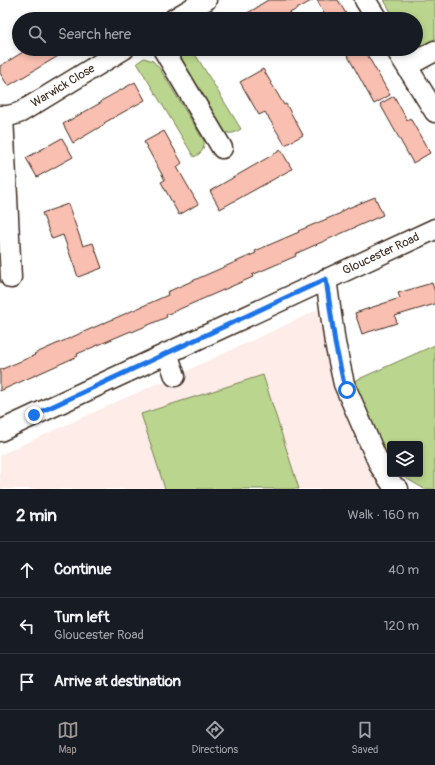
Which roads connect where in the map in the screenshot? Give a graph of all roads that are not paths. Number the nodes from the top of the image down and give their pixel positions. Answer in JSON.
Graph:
{"nodes":[{"id":1,"x":206,"y":0,"type":"edge"},
{"id":2,"x":365,"y":0,"type":"edge"},
{"id":3,"x":186,"y":12,"type":"edge"},
{"id":4,"x":373,"y":12,"type":"edge"},
{"id":5,"x":435,"y":51,"type":"edge"},
{"id":6,"x":113,"y":56,"type":"edge"},
{"id":7,"x":167,"y":56,"type":"edge"},
{"id":8,"x":401,"y":56,"type":"edge"},
{"id":9,"x":407,"y":66,"type":"junction"},
{"id":10,"x":435,"y":112,"type":"edge"},
{"id":11,"x":1,"y":116,"type":"edge"},
{"id":12,"x":222,"y":148,"type":"dead end"},
{"id":13,"x":435,"y":229,"type":"edge"},
{"id":14,"x":11,"y":278,"type":"dead end"},
{"id":15,"x":326,"y":279,"type":"junction"},
{"id":16,"x":167,"y":354,"type":"junction"},
{"id":17,"x":176,"y":376,"type":"dead end"},
{"id":18,"x":0,"y":431,"type":"edge"},
{"id":19,"x":398,"y":489,"type":"edge"}],
"edges":[{"from":1,"to":3,"type":"street"},
{"from":2,"to":4,"type":"street"},
{"from":5,"to":9,"type":"street"},
{"from":6,"to":11,"type":"street","name":"Warwick Close"},
{"from":7,"to":12,"type":"street"},
{"from":8,"to":9,"type":"street"},
{"from":9,"to":10,"type":"street"},
{"from":11,"to":14,"type":"street"},
{"from":13,"to":15,"type":"street","name":"Gloucester Road"},
{"from":15,"to":16,"type":"street","name":"Gloucester Road"},
{"from":15,"to":19,"type":"street"},
{"from":16,"to":17,"type":"street"},
{"from":16,"to":18,"type":"street","name":"Gloucester Road"}]}
